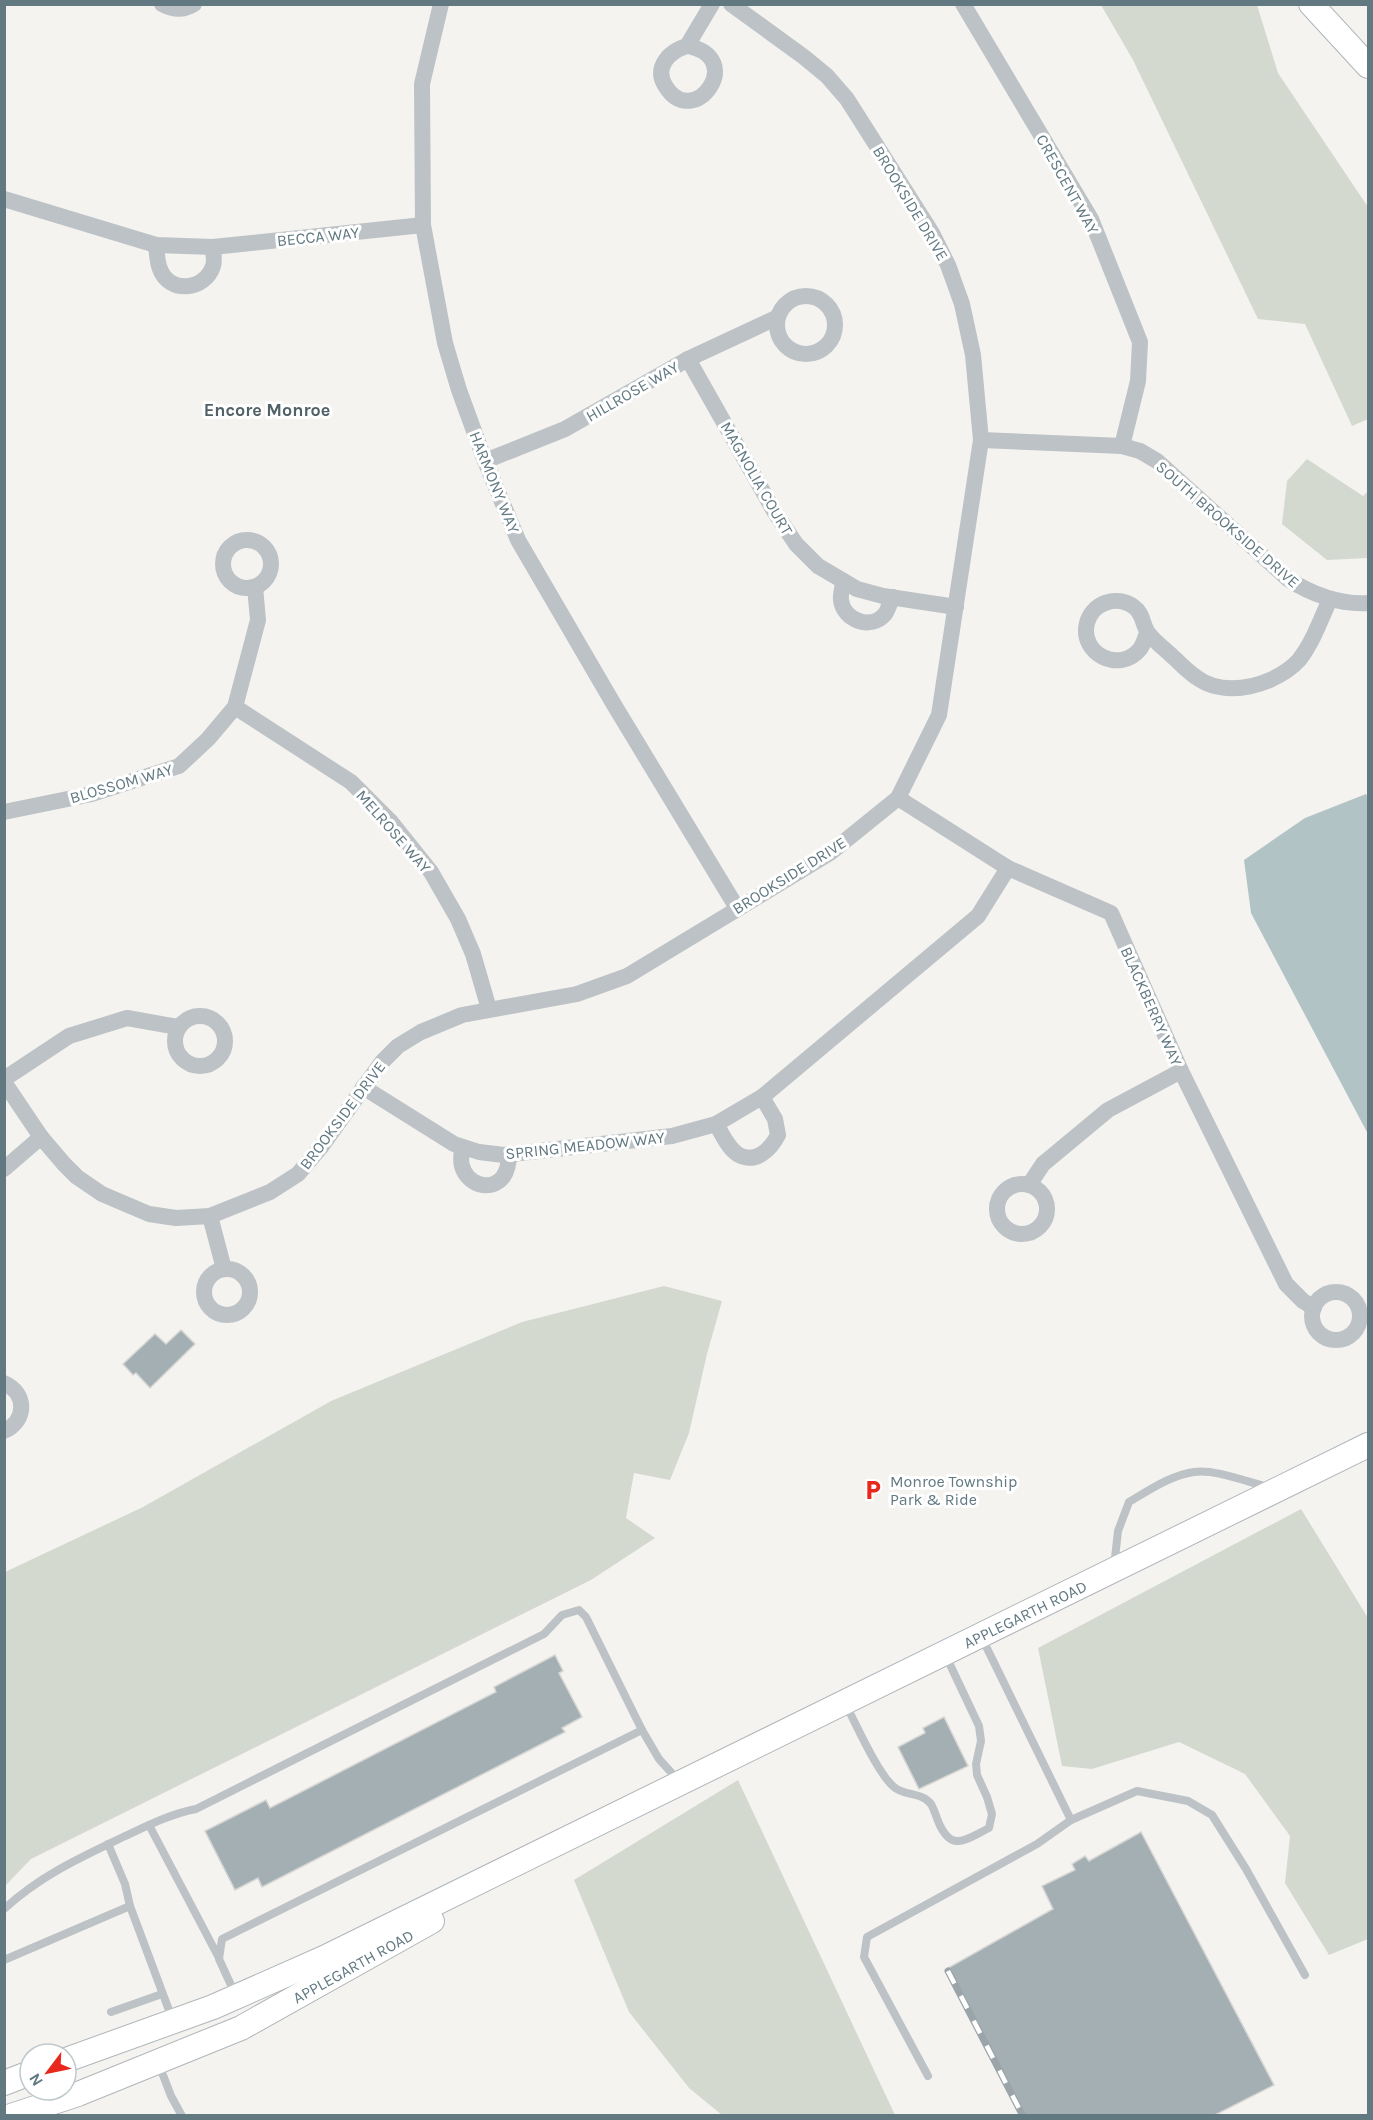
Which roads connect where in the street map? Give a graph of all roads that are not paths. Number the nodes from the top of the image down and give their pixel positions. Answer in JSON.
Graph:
{"nodes":[{"id":1,"x":162,"y":4,"type":"edge"},
{"id":2,"x":194,"y":4,"type":"edge"},
{"id":3,"x":441,"y":4,"type":"edge"},
{"id":4,"x":712,"y":4,"type":"edge"},
{"id":5,"x":731,"y":4,"type":"edge"},
{"id":6,"x":963,"y":4,"type":"edge"},
{"id":7,"x":1311,"y":4,"type":"edge"},
{"id":8,"x":687,"y":46,"type":"dead end"},
{"id":9,"x":1368,"y":66,"type":"edge"},
{"id":10,"x":4,"y":199,"type":"edge"},
{"id":11,"x":423,"y":225,"type":"junction"},
{"id":12,"x":156,"y":245,"type":"junction"},
{"id":13,"x":213,"y":247,"type":"junction"},
{"id":14,"x":777,"y":318,"type":"dead end"},
{"id":15,"x":688,"y":359,"type":"junction"},
{"id":16,"x":981,"y":440,"type":"junction"},
{"id":17,"x":1122,"y":446,"type":"junction"},
{"id":18,"x":485,"y":461,"type":"junction"},
{"id":19,"x":843,"y":581,"type":"junction"},
{"id":20,"x":255,"y":587,"type":"dead end"},
{"id":21,"x":893,"y":597,"type":"junction"},
{"id":22,"x":1330,"y":599,"type":"junction"},
{"id":23,"x":1368,"y":603,"type":"edge"},
{"id":24,"x":956,"y":607,"type":"junction"},
{"id":25,"x":1147,"y":633,"type":"dead end"},
{"id":26,"x":235,"y":706,"type":"junction"},
{"id":27,"x":898,"y":798,"type":"junction"},
{"id":28,"x":4,"y":812,"type":"edge"},
{"id":29,"x":1008,"y":868,"type":"junction"},
{"id":30,"x":737,"y":908,"type":"junction"},
{"id":31,"x":489,"y":1009,"type":"junction"},
{"id":32,"x":178,"y":1027,"type":"dead end"},
{"id":33,"x":1181,"y":1071,"type":"junction"},
{"id":34,"x":4,"y":1080,"type":"edge"},
{"id":35,"x":363,"y":1087,"type":"junction"},
{"id":36,"x":762,"y":1097,"type":"junction"},
{"id":37,"x":716,"y":1124,"type":"junction"},
{"id":38,"x":41,"y":1137,"type":"junction"},
{"id":39,"x":462,"y":1147,"type":"junction"},
{"id":40,"x":509,"y":1154,"type":"junction"},
{"id":41,"x":4,"y":1169,"type":"edge"},
{"id":42,"x":1029,"y":1185,"type":"dead end"},
{"id":43,"x":210,"y":1216,"type":"junction"},
{"id":44,"x":224,"y":1269,"type":"dead end"},
{"id":45,"x":1314,"y":1308,"type":"dead end"},
{"id":46,"x":4,"y":1383,"type":"edge"},
{"id":47,"x":4,"y":1431,"type":"edge"},
{"id":48,"x":1368,"y":1446,"type":"edge"},
{"id":49,"x":1278,"y":1490,"type":"junction"},
{"id":50,"x":1114,"y":1570,"type":"junction"},
{"id":51,"x":981,"y":1636,"type":"junction"},
{"id":52,"x":945,"y":1653,"type":"junction"},
{"id":53,"x":844,"y":1703,"type":"junction"},
{"id":54,"x":642,"y":1730,"type":"junction"},
{"id":55,"x":681,"y":1783,"type":"junction"},
{"id":56,"x":1071,"y":1820,"type":"junction"},
{"id":57,"x":149,"y":1825,"type":"junction"},
{"id":58,"x":108,"y":1844,"type":"junction"},
{"id":59,"x":130,"y":1906,"type":"junction"},
{"id":60,"x":4,"y":1909,"type":"edge"},
{"id":61,"x":219,"y":1959,"type":"junction"},
{"id":62,"x":4,"y":1960,"type":"edge"},
{"id":63,"x":1305,"y":1975,"type":"dead end"},
{"id":64,"x":162,"y":1994,"type":"junction"},
{"id":65,"x":236,"y":1997,"type":"junction"},
{"id":66,"x":111,"y":2012,"type":"dead end"},
{"id":67,"x":173,"y":2022,"type":"junction"},
{"id":68,"x":78,"y":2056,"type":"edge"},
{"id":69,"x":158,"y":2062,"type":"junction"},
{"id":70,"x":928,"y":2076,"type":"dead end"},
{"id":71,"x":11,"y":2115,"type":"edge"},
{"id":72,"x":182,"y":2115,"type":"edge"}],
"edges":[{"from":1,"to":2,"type":"street"},
{"from":3,"to":11,"type":"street","name":"HARMONY WAY"},
{"from":4,"to":8,"type":"street"},
{"from":5,"to":16,"type":"street","name":"BROOKSIDE DRIVE"},
{"from":6,"to":17,"type":"street","name":"CRESCENT WAY"},
{"from":7,"to":9,"type":"main road"},
{"from":10,"to":12,"type":"street","name":"BECCA WAY"},
{"from":11,"to":13,"type":"street","name":"BECCA WAY"},
{"from":11,"to":18,"type":"street","name":"HARMONY WAY"},
{"from":12,"to":13,"type":"street","name":"BECCA WAY"},
{"from":12,"to":13,"type":"street"},
{"from":14,"to":15,"type":"street","name":"HILLROSE WAY"},
{"from":15,"to":18,"type":"street","name":"HILLROSE WAY"},
{"from":15,"to":19,"type":"street","name":"MAGNOLIA COURT"},
{"from":16,"to":17,"type":"street","name":"SOUTH BROOKSIDE DRIVE"},
{"from":16,"to":24,"type":"street","name":"BROOKSIDE DRIVE"},
{"from":17,"to":22,"type":"street","name":"SOUTH BROOKSIDE DRIVE"},
{"from":18,"to":30,"type":"street","name":"HARMONY WAY"},
{"from":19,"to":21,"type":"street","name":"MAGNOLIA COURT"},
{"from":19,"to":21,"type":"street"},
{"from":20,"to":26,"type":"street","name":"BLOSSOM WAY"},
{"from":21,"to":24,"type":"street","name":"MAGNOLIA COURT"},
{"from":22,"to":23,"type":"street","name":"SOUTH BROOKSIDE DRIVE"},
{"from":22,"to":25,"type":"street"},
{"from":24,"to":27,"type":"street","name":"BROOKSIDE DRIVE"},
{"from":26,"to":28,"type":"street","name":"BLOSSOM WAY"},
{"from":26,"to":31,"type":"street","name":"MELROSE WAY"},
{"from":27,"to":29,"type":"street","name":"BLACKBERRY WAY"},
{"from":27,"to":30,"type":"street","name":"BROOKSIDE DRIVE"},
{"from":29,"to":33,"type":"street","name":"BLACKBERRY WAY"},
{"from":29,"to":36,"type":"street","name":"SPRING MEADOW WAY"},
{"from":30,"to":31,"type":"street","name":"BROOKSIDE DRIVE"},
{"from":31,"to":35,"type":"street","name":"BROOKSIDE DRIVE"},
{"from":32,"to":34,"type":"street"},
{"from":33,"to":42,"type":"street"},
{"from":33,"to":45,"type":"street","name":"BLACKBERRY WAY"},
{"from":34,"to":38,"type":"street","name":"BROOKSIDE DRIVE"},
{"from":35,"to":39,"type":"street","name":"SPRING MEADOW WAY"},
{"from":35,"to":43,"type":"street","name":"BROOKSIDE DRIVE"},
{"from":36,"to":37,"type":"street","name":"SPRING MEADOW WAY"},
{"from":36,"to":37,"type":"street"},
{"from":37,"to":40,"type":"street","name":"SPRING MEADOW WAY"},
{"from":38,"to":41,"type":"street"},
{"from":38,"to":43,"type":"street","name":"BROOKSIDE DRIVE"},
{"from":39,"to":40,"type":"street","name":"SPRING MEADOW WAY"},
{"from":39,"to":40,"type":"street"},
{"from":43,"to":44,"type":"street"},
{"from":46,"to":47,"type":"street"},
{"from":48,"to":49,"type":"main road","name":"APPLEGARTH ROAD"},
{"from":49,"to":50,"type":"main road","name":"APPLEGARTH ROAD"},
{"from":49,"to":50,"type":"lane"},
{"from":50,"to":51,"type":"main road","name":"APPLEGARTH ROAD"},
{"from":51,"to":52,"type":"main road","name":"APPLEGARTH ROAD"},
{"from":51,"to":56,"type":"lane"},
{"from":52,"to":53,"type":"main road","name":"APPLEGARTH ROAD"},
{"from":52,"to":53,"type":"lane"},
{"from":53,"to":55,"type":"main road","name":"APPLEGARTH ROAD"},
{"from":54,"to":55,"type":"lane"},
{"from":54,"to":57,"type":"lane"},
{"from":54,"to":61,"type":"lane"},
{"from":55,"to":65,"type":"main road","name":"APPLEGARTH ROAD"},
{"from":55,"to":69,"type":"main road","name":"APPLEGARTH ROAD"},
{"from":56,"to":63,"type":"lane"},
{"from":56,"to":70,"type":"lane"},
{"from":57,"to":58,"type":"lane"},
{"from":57,"to":61,"type":"lane"},
{"from":58,"to":59,"type":"lane"},
{"from":58,"to":60,"type":"lane"},
{"from":59,"to":62,"type":"lane"},
{"from":59,"to":64,"type":"lane"},
{"from":61,"to":65,"type":"lane"},
{"from":64,"to":66,"type":"lane"},
{"from":64,"to":67,"type":"lane"},
{"from":65,"to":67,"type":"main road","name":"APPLEGARTH ROAD"},
{"from":67,"to":68,"type":"main road","name":"APPLEGARTH ROAD"},
{"from":69,"to":71,"type":"main road","name":"APPLEGARTH ROAD"},
{"from":69,"to":72,"type":"lane"}]}
